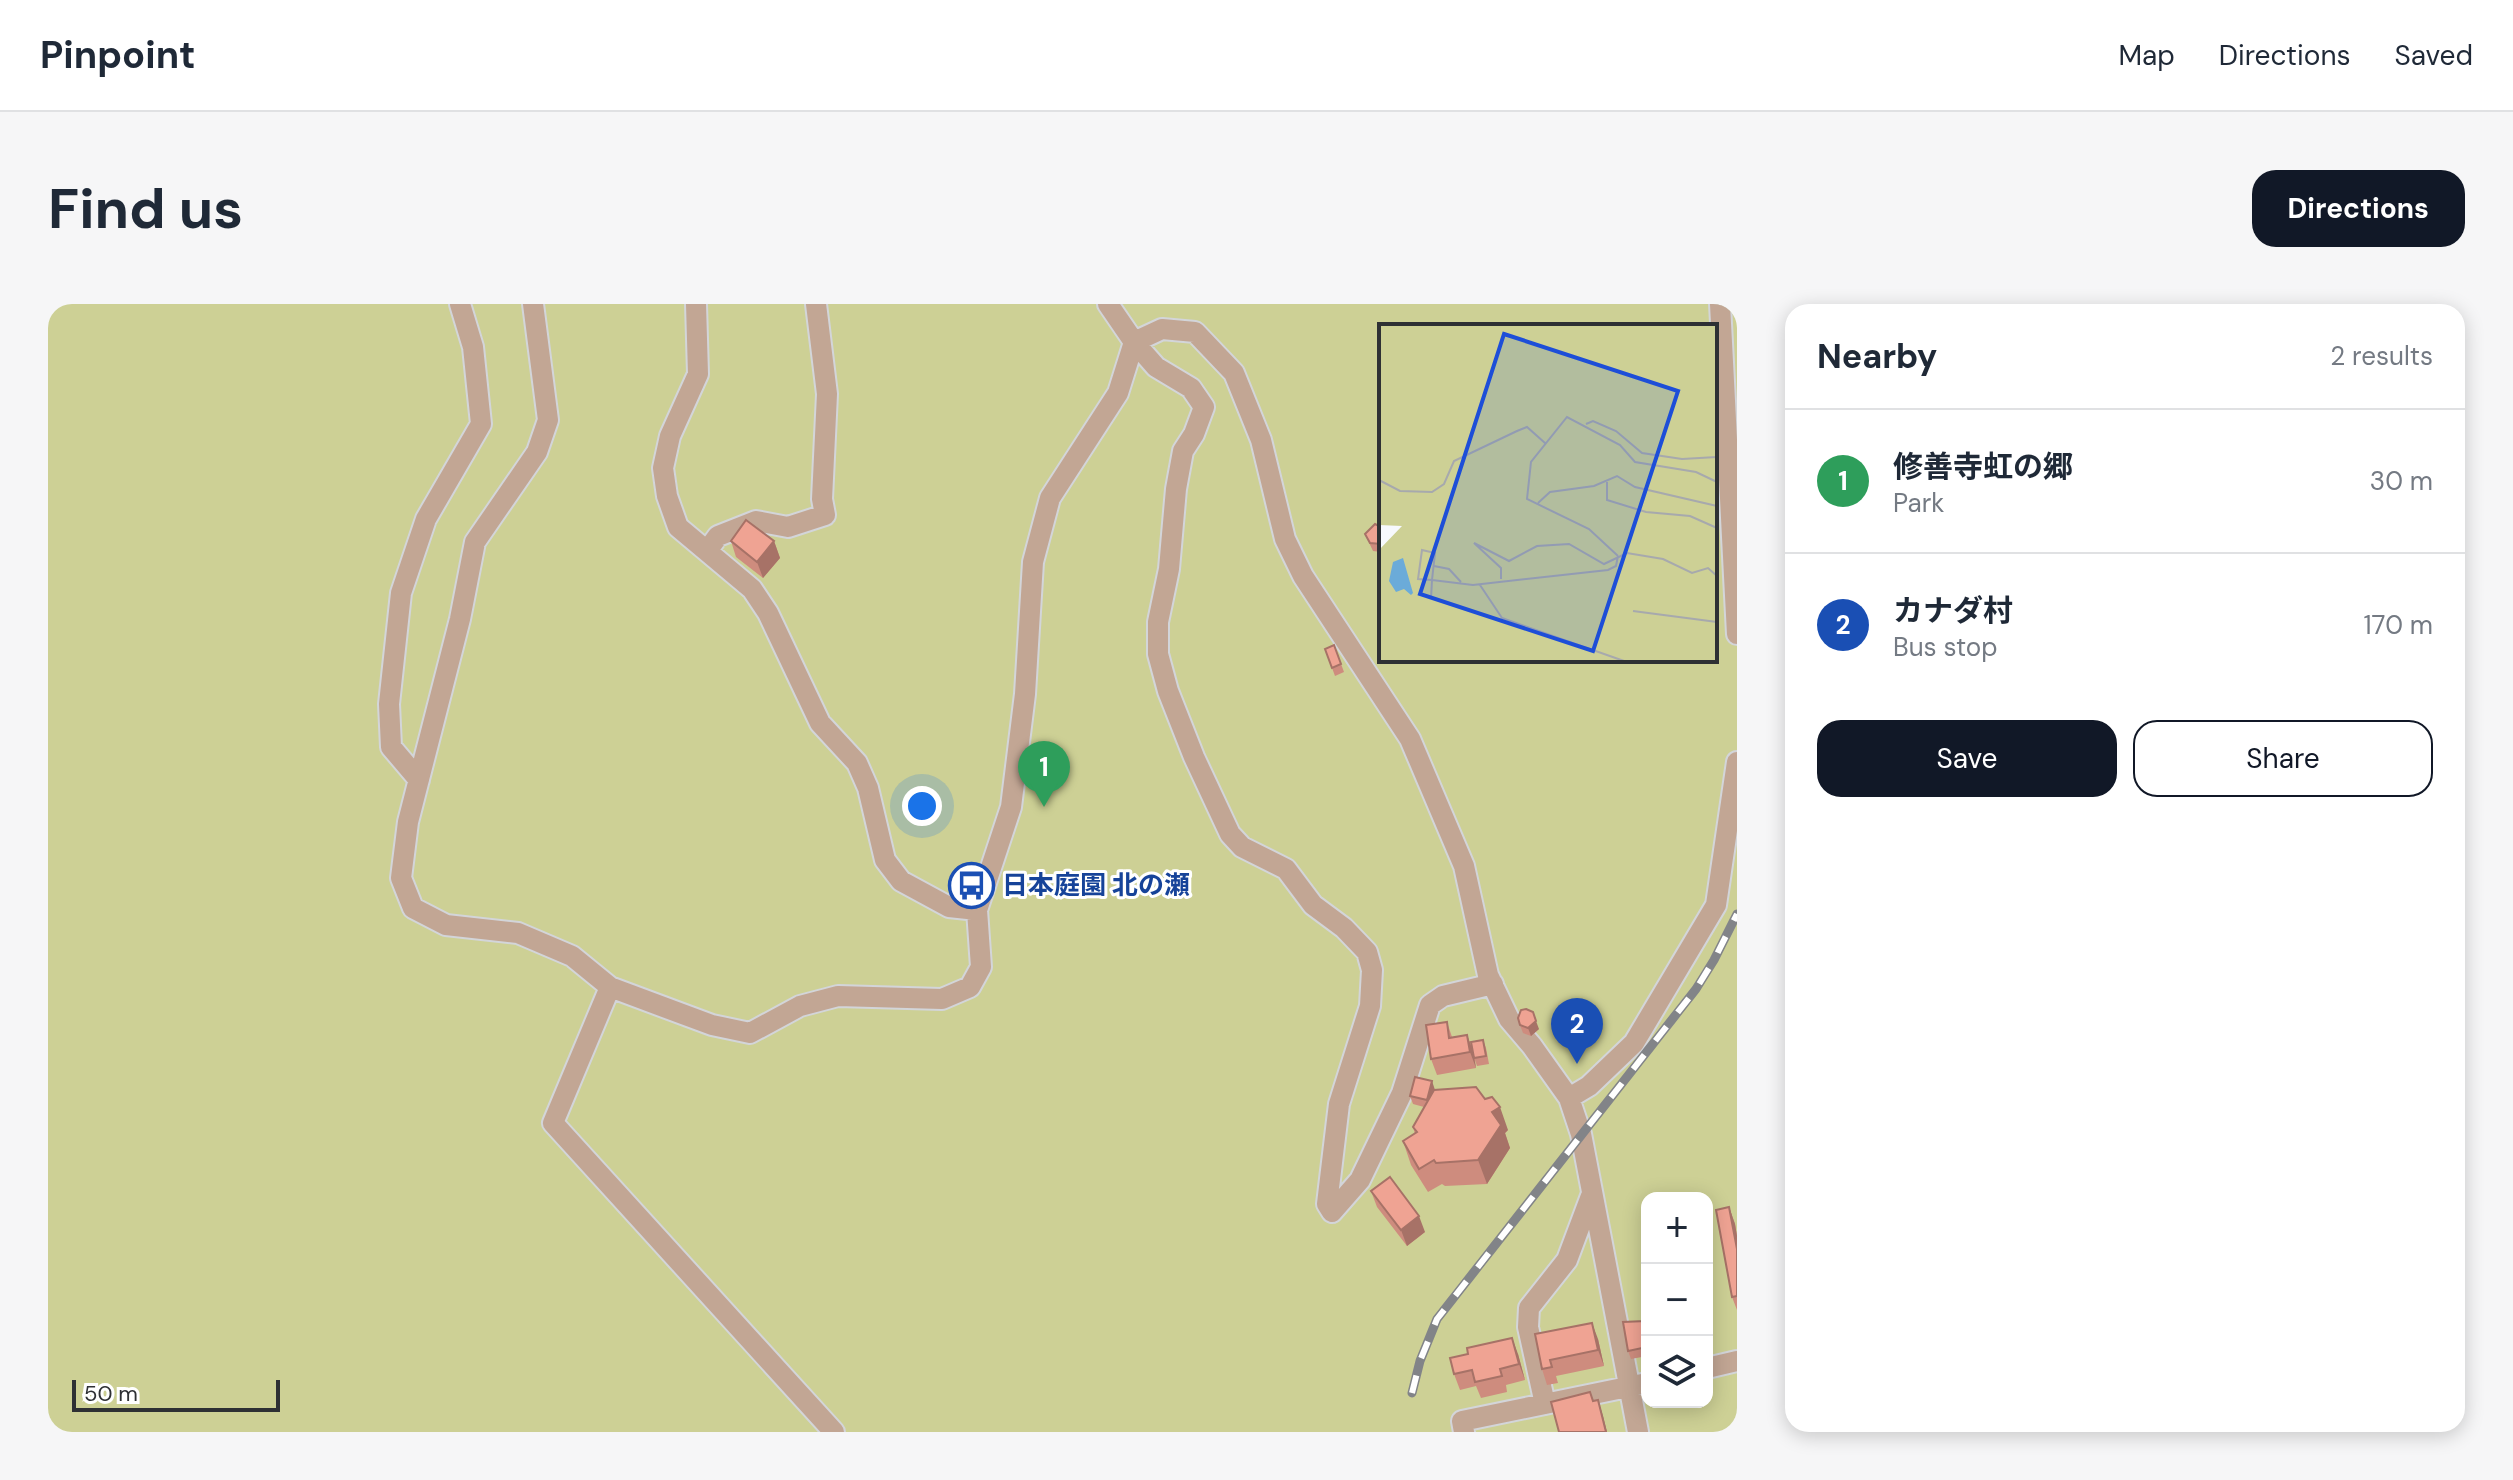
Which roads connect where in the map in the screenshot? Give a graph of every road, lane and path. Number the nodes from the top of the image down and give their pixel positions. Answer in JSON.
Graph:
{"nodes":[{"id":1,"x":460,"y":304,"type":"edge"},
{"id":2,"x":533,"y":304,"type":"edge"},
{"id":3,"x":696,"y":304,"type":"edge"},
{"id":4,"x":816,"y":304,"type":"edge"},
{"id":5,"x":1108,"y":304,"type":"edge"},
{"id":6,"x":1720,"y":304,"type":"edge"},
{"id":7,"x":1134,"y":342,"type":"junction"},
{"id":8,"x":707,"y":551,"type":"junction"},
{"id":9,"x":1737,"y":634,"type":"edge"},
{"id":10,"x":1737,"y":762,"type":"edge"},
{"id":11,"x":419,"y":780,"type":"junction"},
{"id":12,"x":977,"y":910,"type":"junction"},
{"id":13,"x":1493,"y":984,"type":"junction"},
{"id":14,"x":610,"y":987,"type":"junction"},
{"id":15,"x":1569,"y":1098,"type":"junction"},
{"id":16,"x":1592,"y":1195,"type":"junction"},
{"id":17,"x":1737,"y":1361,"type":"edge"},
{"id":18,"x":1713,"y":1367,"type":"edge"},
{"id":19,"x":1638,"y":1385,"type":"edge"},
{"id":20,"x":1545,"y":1404,"type":"junction"},
{"id":21,"x":834,"y":1432,"type":"edge"},
{"id":22,"x":1464,"y":1432,"type":"edge"},
{"id":23,"x":1638,"y":1432,"type":"edge"}],
"edges":[{"from":1,"to":11,"type":"street"},
{"from":2,"to":11,"type":"street"},
{"from":3,"to":8,"type":"street"},
{"from":4,"to":8,"type":"street"},
{"from":5,"to":7,"type":"street"},
{"from":6,"to":9,"type":"street"},
{"from":7,"to":12,"type":"street"},
{"from":7,"to":13,"type":"street"},
{"from":7,"to":13,"type":"street"},
{"from":8,"to":12,"type":"street"},
{"from":10,"to":15,"type":"street"},
{"from":11,"to":14,"type":"street"},
{"from":12,"to":14,"type":"street"},
{"from":13,"to":15,"type":"street"},
{"from":14,"to":21,"type":"street"},
{"from":15,"to":16,"type":"street"},
{"from":16,"to":19,"type":"street"},
{"from":16,"to":20,"type":"street"},
{"from":17,"to":18,"type":"street"},
{"from":19,"to":20,"type":"street"},
{"from":19,"to":23,"type":"street"},
{"from":20,"to":22,"type":"street"}]}
